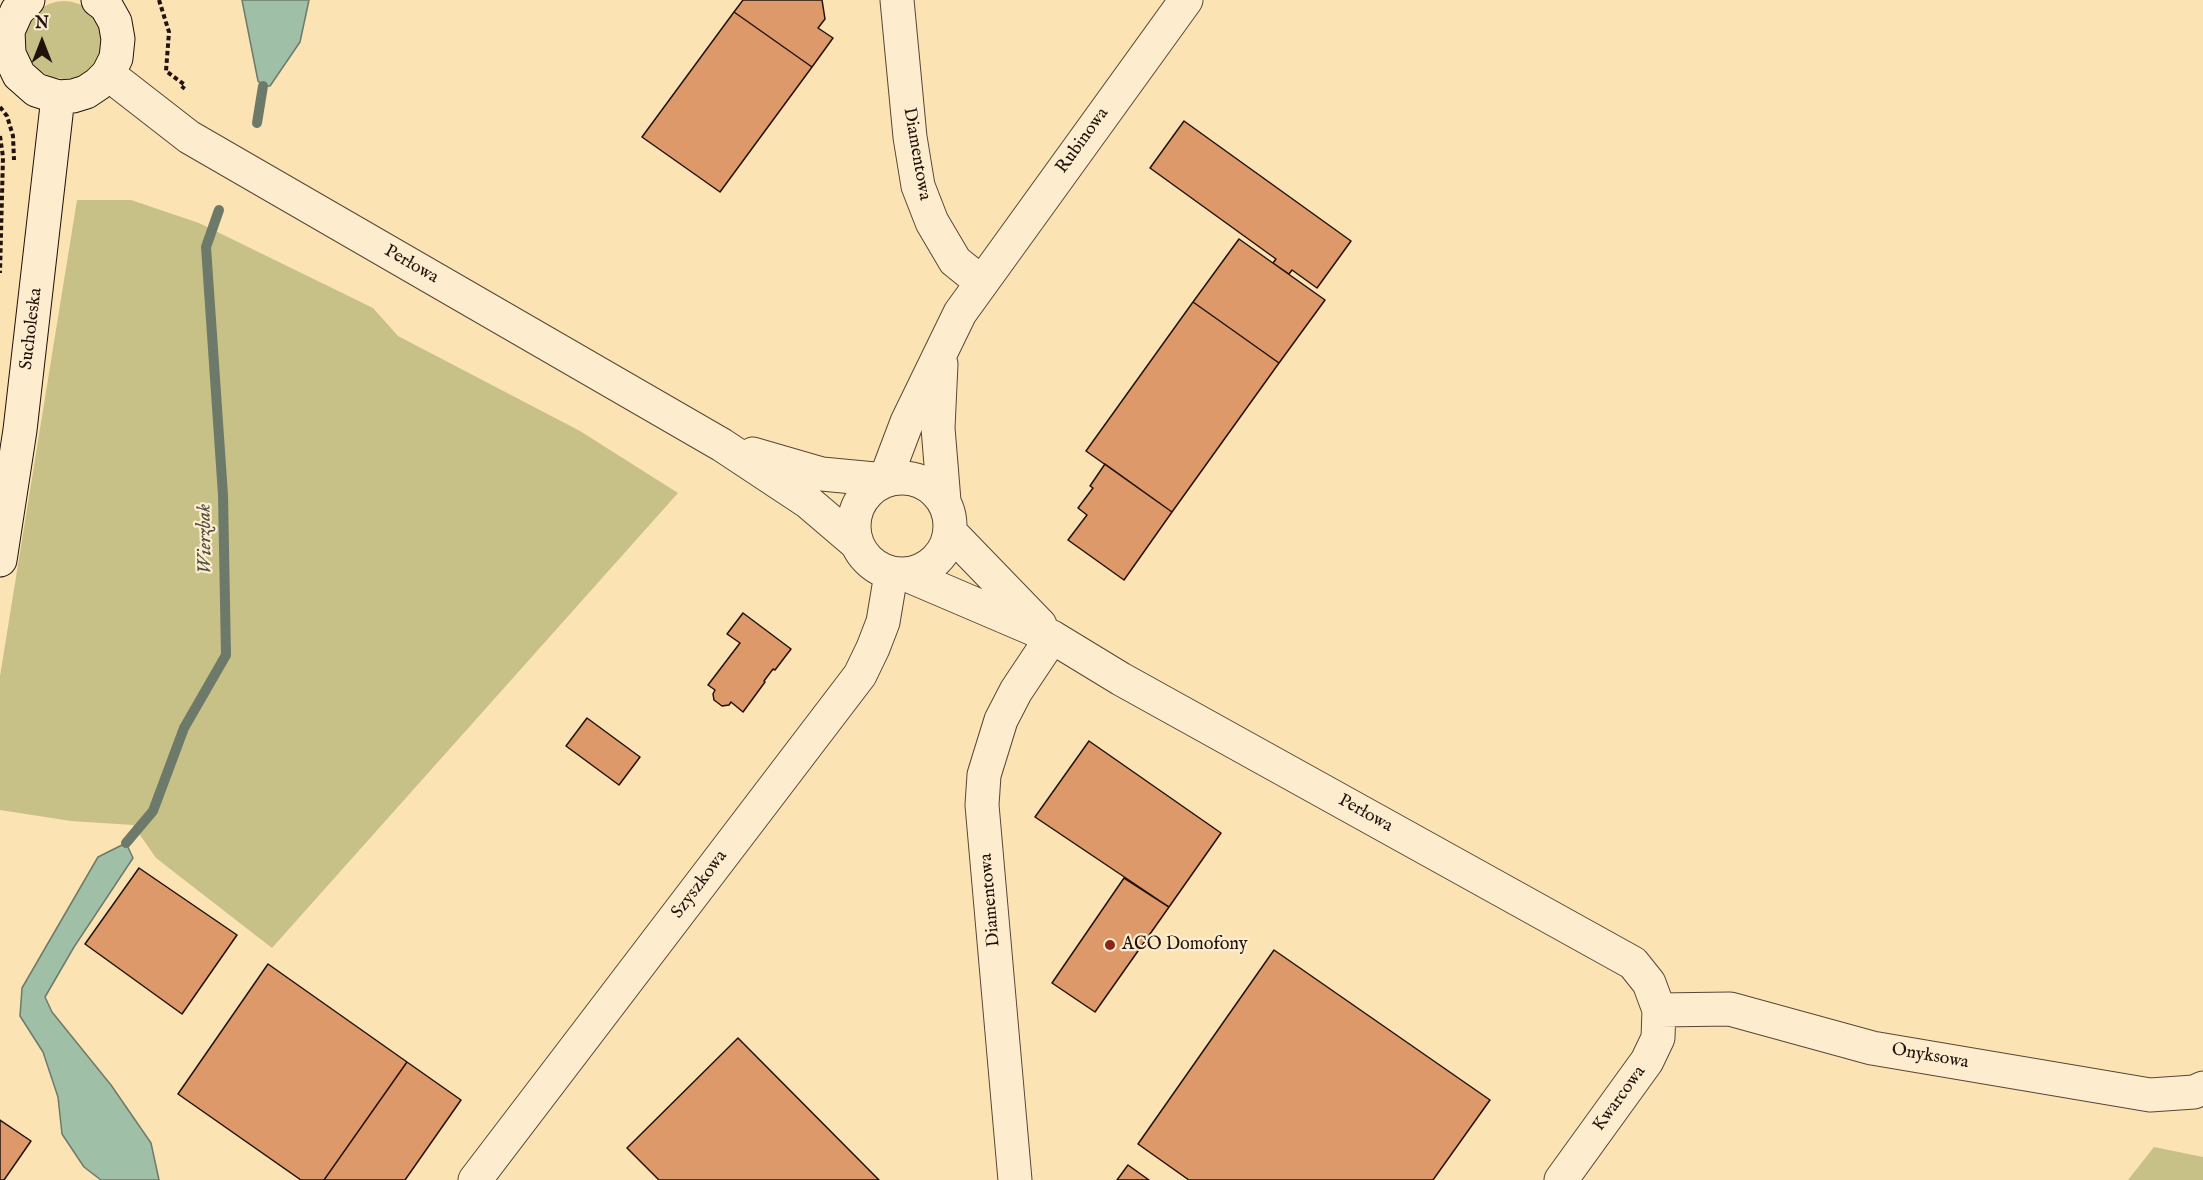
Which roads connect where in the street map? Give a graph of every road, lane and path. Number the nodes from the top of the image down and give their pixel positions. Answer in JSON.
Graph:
{"nodes":[{"id":1,"x":28,"y":0,"type":"edge"},
{"id":2,"x":98,"y":0,"type":"edge"},
{"id":3,"x":897,"y":0,"type":"edge"},
{"id":4,"x":1186,"y":0,"type":"edge"},
{"id":5,"x":4,"y":30,"type":"edge"},
{"id":6,"x":108,"y":74,"type":"junction"},
{"id":7,"x":58,"y":97,"type":"junction"},
{"id":8,"x":0,"y":136,"type":"edge"},
{"id":9,"x":0,"y":273,"type":"edge"},
{"id":10,"x":981,"y":282,"type":"junction"},
{"id":11,"x":942,"y":350,"type":"junction"},
{"id":12,"x":722,"y":445,"type":"junction"},
{"id":13,"x":885,"y":480,"type":"junction"},
{"id":14,"x":944,"y":501,"type":"junction"},
{"id":15,"x":951,"y":533,"type":"junction"},
{"id":16,"x":856,"y":543,"type":"junction"},
{"id":17,"x":0,"y":560,"type":"edge"},
{"id":18,"x":899,"y":574,"type":"junction"},
{"id":19,"x":1052,"y":637,"type":"junction"},
{"id":20,"x":1659,"y":1010,"type":"junction"},
{"id":21,"x":2203,"y":1088,"type":"edge"},
{"id":22,"x":475,"y":1180,"type":"edge"},
{"id":23,"x":1015,"y":1180,"type":"edge"},
{"id":24,"x":1561,"y":1180,"type":"edge"}],
"edges":[{"from":1,"to":5,"type":"street"},
{"from":2,"to":6,"type":"street"},
{"from":3,"to":10,"type":"street","name":"Diamentowa"},
{"from":4,"to":10,"type":"street","name":"Rubinowa"},
{"from":5,"to":7,"type":"street"},
{"from":6,"to":7,"type":"street"},
{"from":6,"to":12,"type":"street","name":"Perłowa"},
{"from":7,"to":17,"type":"street","name":"Sucholeska"},
{"from":8,"to":9,"type":"path"},
{"from":10,"to":11,"type":"street"},
{"from":11,"to":13,"type":"street"},
{"from":11,"to":14,"type":"street"},
{"from":12,"to":13,"type":"street","name":"Perłowa"},
{"from":12,"to":16,"type":"street","name":"Perłowa"},
{"from":13,"to":14,"type":"street"},
{"from":13,"to":16,"type":"street"},
{"from":14,"to":15,"type":"street"},
{"from":15,"to":18,"type":"street"},
{"from":15,"to":19,"type":"street","name":"Perłowa"},
{"from":16,"to":18,"type":"street"},
{"from":18,"to":19,"type":"street","name":"Perłowa"},
{"from":18,"to":22,"type":"street","name":"Szyszkowa"},
{"from":19,"to":20,"type":"street","name":"Perłowa"},
{"from":19,"to":23,"type":"street","name":"Diamentowa"},
{"from":20,"to":21,"type":"street","name":"Onyksowa"},
{"from":20,"to":24,"type":"street","name":"Kwarcowa"}]}
